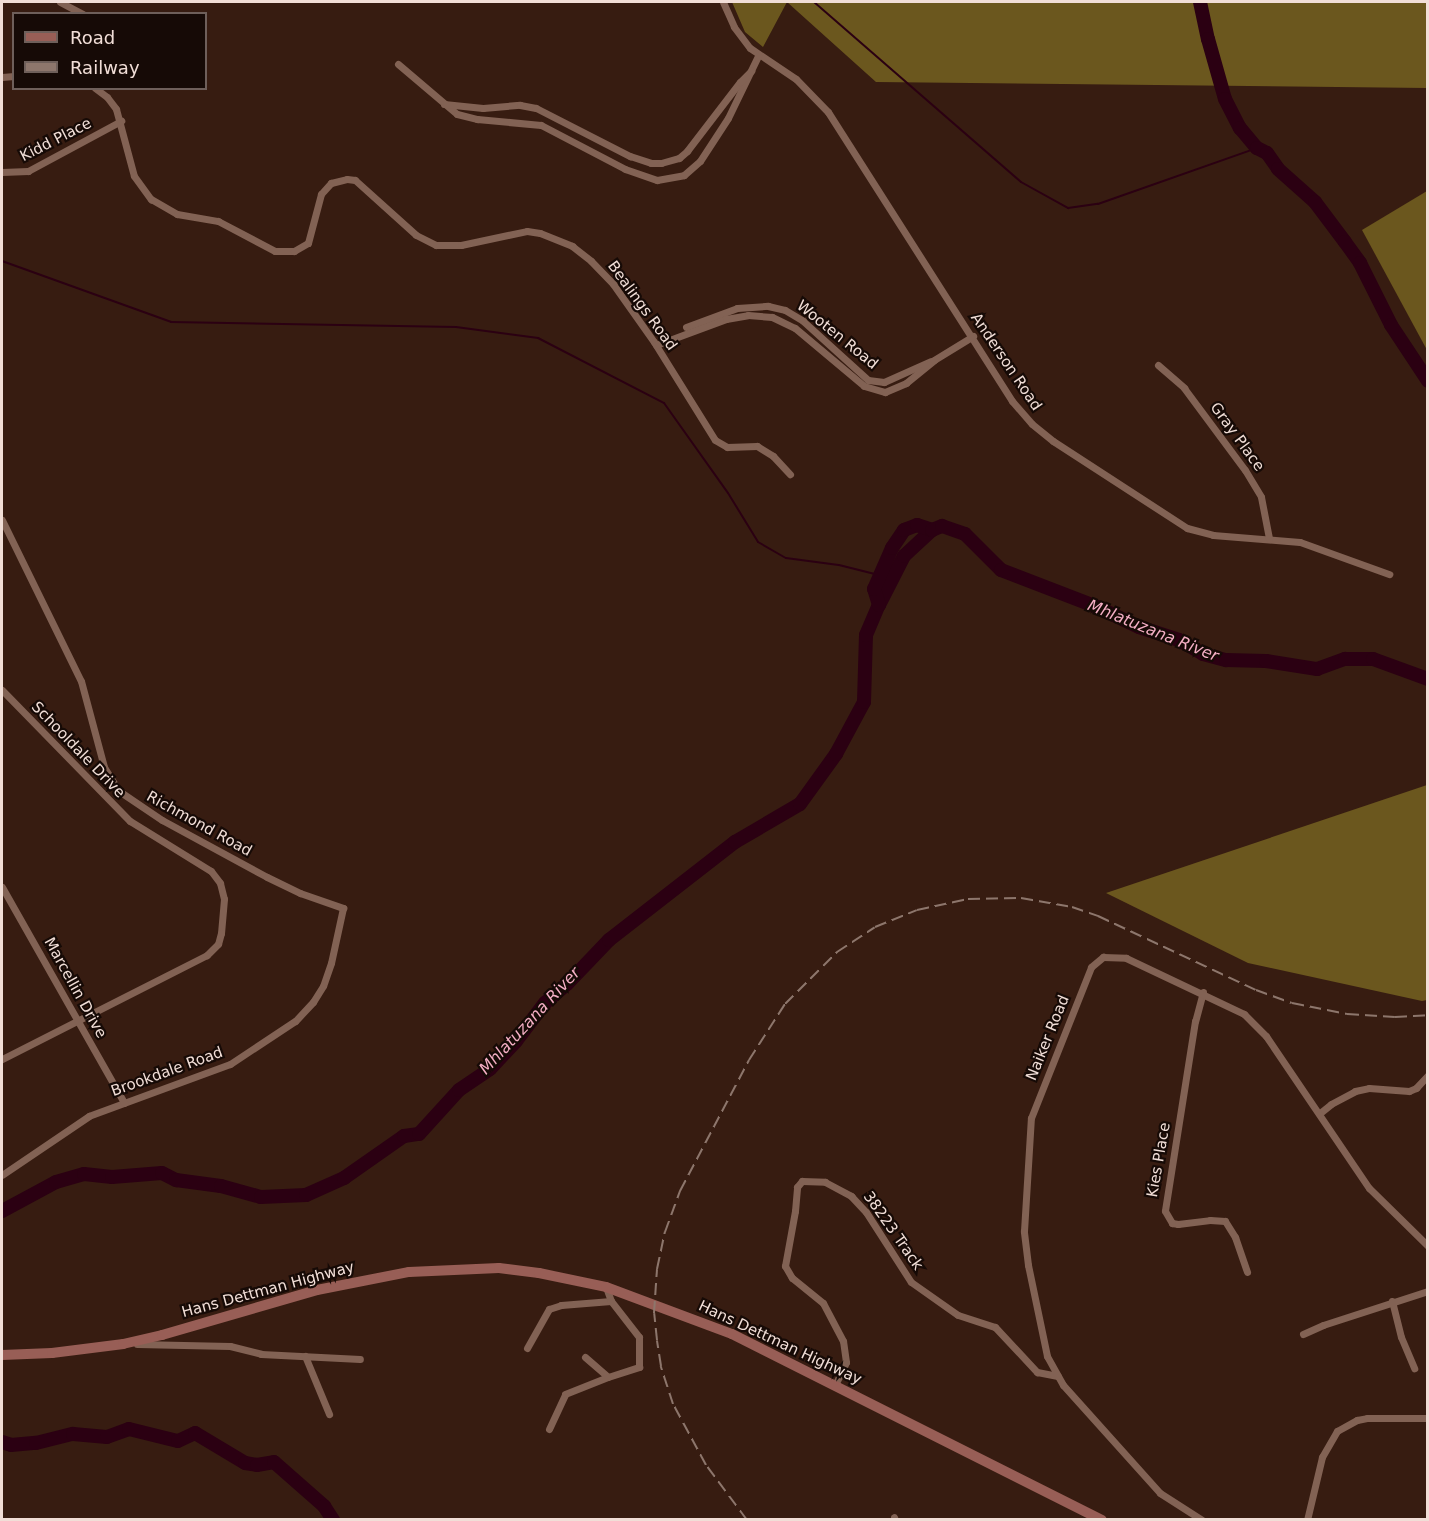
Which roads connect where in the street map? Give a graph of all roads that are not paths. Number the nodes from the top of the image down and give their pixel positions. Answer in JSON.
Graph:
{"nodes":[{"id":1,"x":60,"y":2,"type":"edge"},
{"id":2,"x":723,"y":2,"type":"edge"},
{"id":3,"x":79,"y":12,"type":"edge"},
{"id":4,"x":759,"y":56,"type":"junction"},
{"id":5,"x":398,"y":64,"type":"dead end"},
{"id":6,"x":753,"y":70,"type":"junction"},
{"id":7,"x":97,"y":90,"type":"edge"},
{"id":8,"x":444,"y":104,"type":"junction"},
{"id":9,"x":121,"y":121,"type":"junction"},
{"id":10,"x":2,"y":172,"type":"edge"},
{"id":11,"x":973,"y":336,"type":"junction"},
{"id":12,"x":655,"y":344,"type":"junction"},
{"id":13,"x":1158,"y":365,"type":"dead end"},
{"id":14,"x":790,"y":474,"type":"dead end"},
{"id":15,"x":2,"y":520,"type":"edge"},
{"id":16,"x":1269,"y":538,"type":"junction"},
{"id":17,"x":1389,"y":574,"type":"dead end"},
{"id":18,"x":2,"y":690,"type":"edge"},
{"id":19,"x":2,"y":887,"type":"edge"},
{"id":20,"x":343,"y":908,"type":"joint"},
{"id":21,"x":1203,"y":992,"type":"junction"},
{"id":22,"x":77,"y":1020,"type":"junction"},
{"id":23,"x":2,"y":1059,"type":"edge"},
{"id":24,"x":1428,"y":1075,"type":"edge"},
{"id":25,"x":124,"y":1102,"type":"junction"},
{"id":26,"x":1320,"y":1113,"type":"junction"},
{"id":27,"x":2,"y":1175,"type":"edge"},
{"id":28,"x":1428,"y":1246,"type":"edge"},
{"id":29,"x":1246,"y":1272,"type":"dead end"},
{"id":30,"x":606,"y":1287,"type":"junction"},
{"id":31,"x":1428,"y":1291,"type":"edge"},
{"id":32,"x":610,"y":1301,"type":"junction"},
{"id":33,"x":1392,"y":1301,"type":"junction"},
{"id":34,"x":1303,"y":1334,"type":"dead end"},
{"id":35,"x":123,"y":1344,"type":"junction"},
{"id":36,"x":527,"y":1348,"type":"dead end"},
{"id":37,"x":2,"y":1355,"type":"edge"},
{"id":38,"x":305,"y":1356,"type":"junction"},
{"id":39,"x":585,"y":1357,"type":"dead end"},
{"id":40,"x":360,"y":1359,"type":"dead end"},
{"id":41,"x":1414,"y":1368,"type":"dead end"},
{"id":42,"x":1058,"y":1376,"type":"junction"},
{"id":43,"x":608,"y":1377,"type":"junction"},
{"id":44,"x":835,"y":1385,"type":"junction"},
{"id":45,"x":329,"y":1414,"type":"dead end"},
{"id":46,"x":1428,"y":1418,"type":"edge"},
{"id":47,"x":549,"y":1429,"type":"dead end"},
{"id":48,"x":1102,"y":1520,"type":"edge"},
{"id":49,"x":1202,"y":1520,"type":"edge"},
{"id":50,"x":1307,"y":1520,"type":"edge"}],
"edges":[{"from":1,"to":3,"type":"street"},
{"from":2,"to":4,"type":"street","name":"Anderson Road"},
{"from":4,"to":6,"type":"street"},
{"from":4,"to":11,"type":"street","name":"Anderson Road"},
{"from":5,"to":8,"type":"street"},
{"from":6,"to":8,"type":"street"},
{"from":6,"to":8,"type":"street"},
{"from":7,"to":9,"type":"street","name":"Bealings Road"},
{"from":9,"to":10,"type":"street","name":"Kidd Place"},
{"from":9,"to":12,"type":"street","name":"Bealings Road"},
{"from":11,"to":12,"type":"street","name":"Wooten Road"},
{"from":11,"to":16,"type":"street","name":"Anderson Road"},
{"from":12,"to":14,"type":"street","name":"Bealings Road"},
{"from":13,"to":16,"type":"street","name":"Gray Place"},
{"from":15,"to":20,"type":"street","name":"Richmond Road"},
{"from":16,"to":17,"type":"street","name":"Anderson Road"},
{"from":18,"to":22,"type":"street","name":"Schooldale Drive"},
{"from":19,"to":22,"type":"street","name":"Marcellin Drive"},
{"from":20,"to":25,"type":"street","name":"Brookdale Road"},
{"from":21,"to":26,"type":"street","name":"Naiker Road"},
{"from":21,"to":29,"type":"street","name":"Kies Place"},
{"from":21,"to":42,"type":"street","name":"Naiker Road"},
{"from":22,"to":23,"type":"street","name":"Schooldale Drive"},
{"from":22,"to":25,"type":"street","name":"Marcellin Drive"},
{"from":24,"to":26,"type":"street"},
{"from":25,"to":27,"type":"street","name":"Brookdale Road"},
{"from":26,"to":28,"type":"street","name":"Naiker Road"},
{"from":30,"to":32,"type":"street"},
{"from":30,"to":35,"type":"street","name":"Hans Dettman Highway"},
{"from":30,"to":44,"type":"street","name":"Hans Dettman Highway"},
{"from":31,"to":33,"type":"street"},
{"from":32,"to":36,"type":"street"},
{"from":32,"to":43,"type":"street"},
{"from":33,"to":34,"type":"street"},
{"from":33,"to":41,"type":"street"},
{"from":35,"to":37,"type":"street","name":"Hans Dettman Highway"},
{"from":35,"to":38,"type":"street"},
{"from":38,"to":40,"type":"street"},
{"from":38,"to":45,"type":"street"},
{"from":39,"to":43,"type":"street"},
{"from":42,"to":44,"type":"street","name":"38223 Track"},
{"from":42,"to":49,"type":"street","name":"Naiker Road"},
{"from":43,"to":47,"type":"street"},
{"from":44,"to":48,"type":"street","name":"Hans Dettman Highway"},
{"from":46,"to":50,"type":"street"}]}
